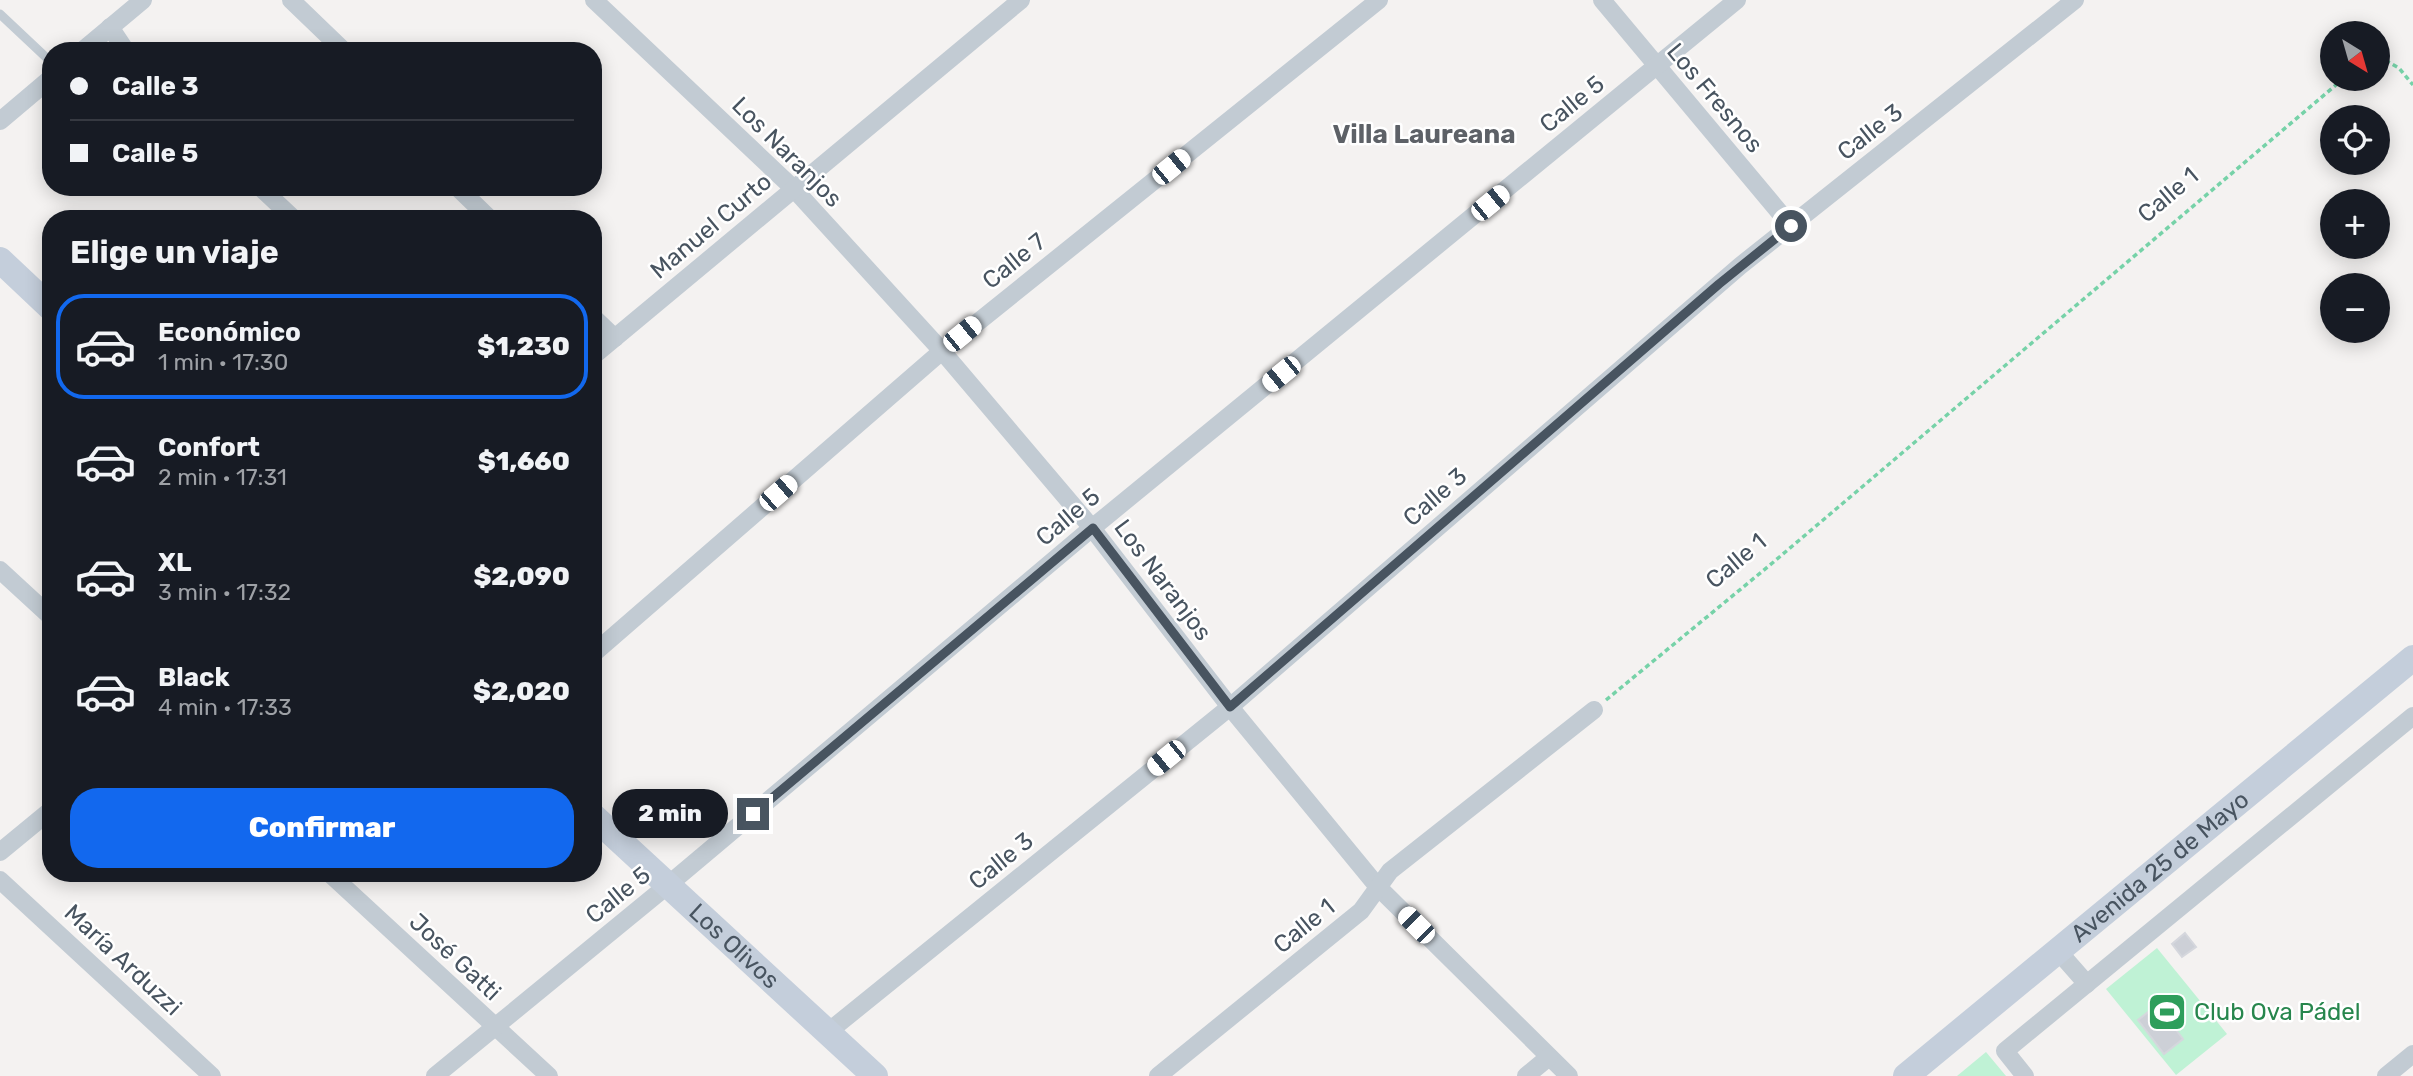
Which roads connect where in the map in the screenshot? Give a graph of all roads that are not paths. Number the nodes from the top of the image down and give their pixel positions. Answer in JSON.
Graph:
{"nodes":[{"id":1,"x":143,"y":0,"type":"edge"},
{"id":2,"x":291,"y":0,"type":"edge"},
{"id":3,"x":594,"y":0,"type":"edge"},
{"id":4,"x":1021,"y":0,"type":"edge"},
{"id":5,"x":1379,"y":0,"type":"edge"},
{"id":6,"x":1602,"y":0,"type":"edge"},
{"id":7,"x":1737,"y":0,"type":"edge"},
{"id":8,"x":2075,"y":0,"type":"edge"},
{"id":9,"x":0,"y":14,"type":"edge"},
{"id":10,"x":110,"y":27,"type":"junction"},
{"id":11,"x":92,"y":42,"type":"edge"},
{"id":12,"x":121,"y":42,"type":"edge"},
{"id":13,"x":335,"y":42,"type":"edge"},
{"id":14,"x":42,"y":54,"type":"edge"},
{"id":15,"x":1657,"y":66,"type":"junction"},
{"id":16,"x":42,"y":86,"type":"edge"},
{"id":17,"x":0,"y":121,"type":"edge"},
{"id":18,"x":794,"y":189,"type":"junction"},
{"id":19,"x":270,"y":196,"type":"edge"},
{"id":20,"x":466,"y":196,"type":"edge"},
{"id":21,"x":284,"y":210,"type":"edge"},
{"id":22,"x":481,"y":210,"type":"edge"},
{"id":23,"x":1791,"y":226,"type":"junction"},
{"id":24,"x":0,"y":260,"type":"edge"},
{"id":25,"x":42,"y":300,"type":"edge"},
{"id":26,"x":602,"y":326,"type":"edge"},
{"id":27,"x":615,"y":338,"type":"junction"},
{"id":28,"x":602,"y":349,"type":"edge"},
{"id":29,"x":942,"y":351,"type":"junction"},
{"id":30,"x":1093,"y":528,"type":"junction"},
{"id":31,"x":0,"y":570,"type":"edge"},
{"id":32,"x":42,"y":609,"type":"edge"},
{"id":33,"x":602,"y":646,"type":"edge"},
{"id":34,"x":2413,"y":658,"type":"edge"},
{"id":35,"x":1230,"y":707,"type":"junction"},
{"id":36,"x":1594,"y":710,"type":"road end"},
{"id":37,"x":2413,"y":716,"type":"edge"},
{"id":38,"x":42,"y":817,"type":"edge"},
{"id":39,"x":602,"y":824,"type":"edge"},
{"id":40,"x":0,"y":852,"type":"edge"},
{"id":41,"x":0,"y":880,"type":"edge"},
{"id":42,"x":339,"y":882,"type":"edge"},
{"id":43,"x":668,"y":886,"type":"junction"},
{"id":44,"x":1378,"y":887,"type":"junction"},
{"id":45,"x":2058,"y":951,"type":"junction"},
{"id":46,"x":2087,"y":984,"type":"junction"},
{"id":47,"x":496,"y":1027,"type":"junction"},
{"id":48,"x":828,"y":1032,"type":"junction"},
{"id":49,"x":2413,"y":1054,"type":"edge"},
{"id":50,"x":1549,"y":1057,"type":"junction"},
{"id":51,"x":212,"y":1076,"type":"edge"},
{"id":52,"x":435,"y":1076,"type":"edge"},
{"id":53,"x":548,"y":1076,"type":"edge"},
{"id":54,"x":875,"y":1076,"type":"edge"},
{"id":55,"x":1158,"y":1076,"type":"edge"},
{"id":56,"x":1526,"y":1076,"type":"edge"},
{"id":57,"x":1569,"y":1076,"type":"edge"},
{"id":58,"x":1906,"y":1076,"type":"edge"},
{"id":59,"x":2025,"y":1076,"type":"edge"},
{"id":60,"x":2386,"y":1076,"type":"edge"}],
"edges":[{"from":1,"to":10,"type":"street"},
{"from":2,"to":13,"type":"street"},
{"from":3,"to":18,"type":"street","name":"Los Naranjos"},
{"from":4,"to":18,"type":"street","name":"Manuel Curto"},
{"from":5,"to":29,"type":"street","name":"Calle 7"},
{"from":6,"to":15,"type":"street","name":"Los Fresnos"},
{"from":7,"to":15,"type":"street","name":"Calle 5"},
{"from":8,"to":23,"type":"street","name":"Calle 3"},
{"from":9,"to":14,"type":"lane"},
{"from":10,"to":11,"type":"street"},
{"from":10,"to":12,"type":"street"},
{"from":15,"to":23,"type":"street","name":"Los Fresnos"},
{"from":15,"to":30,"type":"street","name":"Calle 5"},
{"from":16,"to":17,"type":"street"},
{"from":18,"to":27,"type":"street","name":"Manuel Curto"},
{"from":18,"to":29,"type":"street","name":"Los Naranjos"},
{"from":19,"to":21,"type":"street"},
{"from":20,"to":22,"type":"street"},
{"from":23,"to":35,"type":"street","name":"Calle 3"},
{"from":24,"to":25,"type":"main road"},
{"from":26,"to":27,"type":"street"},
{"from":27,"to":28,"type":"street","name":"Manuel Curto"},
{"from":29,"to":30,"type":"street","name":"Los Naranjos"},
{"from":29,"to":33,"type":"street","name":"Calle 7"},
{"from":30,"to":35,"type":"street","name":"Los Naranjos"},
{"from":30,"to":43,"type":"street","name":"Calle 5"},
{"from":31,"to":32,"type":"street"},
{"from":34,"to":45,"type":"main road","name":"Avenida 25 de Mayo"},
{"from":35,"to":44,"type":"street","name":"Los Naranjos"},
{"from":35,"to":48,"type":"street","name":"Calle 3"},
{"from":36,"to":44,"type":"street","name":"Calle 1"},
{"from":37,"to":46,"type":"street"},
{"from":38,"to":40,"type":"street"},
{"from":39,"to":43,"type":"main road","name":"Los Olivos"},
{"from":41,"to":51,"type":"street","name":"María Arduzzi"},
{"from":42,"to":47,"type":"street","name":"José Gatti"},
{"from":43,"to":47,"type":"street","name":"Calle 5"},
{"from":43,"to":48,"type":"main road","name":"Los Olivos"},
{"from":44,"to":50,"type":"street","name":"Los Naranjos"},
{"from":44,"to":55,"type":"street","name":"Calle 1"},
{"from":45,"to":46,"type":"street"},
{"from":45,"to":58,"type":"main road","name":"Avenida 25 de Mayo"},
{"from":46,"to":59,"type":"street"},
{"from":47,"to":52,"type":"street","name":"Calle 5"},
{"from":47,"to":53,"type":"street","name":"José Gatti"},
{"from":48,"to":54,"type":"main road","name":"Los Olivos"},
{"from":49,"to":60,"type":"street"},
{"from":50,"to":56,"type":"street"},
{"from":50,"to":57,"type":"street","name":"Los Naranjos"}]}
